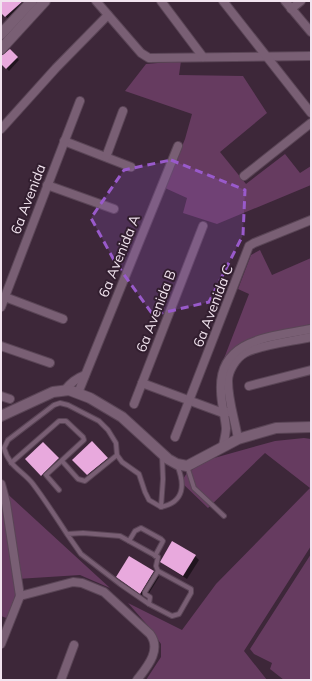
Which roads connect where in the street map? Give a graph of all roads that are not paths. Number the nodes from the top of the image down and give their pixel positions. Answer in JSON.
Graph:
{"nodes":[{"id":1,"x":32,"y":1,"type":"edge"},
{"id":2,"x":45,"y":1,"type":"edge"},
{"id":3,"x":96,"y":1,"type":"edge"},
{"id":4,"x":161,"y":1,"type":"edge"},
{"id":5,"x":223,"y":1,"type":"edge"},
{"id":6,"x":285,"y":1,"type":"edge"},
{"id":7,"x":301,"y":1,"type":"edge"},
{"id":8,"x":291,"y":9,"type":"junction"},
{"id":9,"x":108,"y":15,"type":"junction"},
{"id":10,"x":311,"y":32,"type":"edge"},
{"id":11,"x":1,"y":33,"type":"edge"},
{"id":12,"x":1,"y":49,"type":"edge"},
{"id":13,"x":311,"y":56,"type":"edge"},
{"id":14,"x":203,"y":57,"type":"junction"},
{"id":15,"x":269,"y":58,"type":"junction"},
{"id":16,"x":80,"y":101,"type":"dead end"},
{"id":17,"x":123,"y":111,"type":"dead end"},
{"id":18,"x":311,"y":113,"type":"edge"},
{"id":19,"x":311,"y":122,"type":"edge"},
{"id":20,"x":2,"y":125,"type":"edge"},
{"id":21,"x":64,"y":142,"type":"junction"},
{"id":22,"x":178,"y":146,"type":"dead end"},
{"id":23,"x":106,"y":157,"type":"junction"},
{"id":24,"x":131,"y":167,"type":"dead end"},
{"id":25,"x":244,"y":176,"type":"dead end"},
{"id":26,"x":47,"y":185,"type":"junction"},
{"id":27,"x":114,"y":209,"type":"dead end"},
{"id":28,"x":311,"y":220,"type":"edge"},
{"id":29,"x":203,"y":226,"type":"dead end"},
{"id":30,"x":5,"y":297,"type":"junction"},
{"id":31,"x":1,"y":307,"type":"edge"},
{"id":32,"x":62,"y":319,"type":"dead end"},
{"id":33,"x":311,"y":328,"type":"edge"},
{"id":34,"x":311,"y":337,"type":"edge"},
{"id":35,"x":285,"y":338,"type":"junction"},
{"id":36,"x":1,"y":346,"type":"edge"},
{"id":37,"x":50,"y":363,"type":"dead end"},
{"id":38,"x":311,"y":370,"type":"edge"},
{"id":39,"x":86,"y":375,"type":"junction"},
{"id":40,"x":142,"y":383,"type":"junction"},
{"id":41,"x":249,"y":386,"type":"dead end"},
{"id":42,"x":65,"y":390,"type":"junction"},
{"id":43,"x":78,"y":393,"type":"junction"},
{"id":44,"x":1,"y":396,"type":"edge"},
{"id":45,"x":10,"y":399,"type":"dead end"},
{"id":46,"x":190,"y":401,"type":"junction"},
{"id":47,"x":134,"y":404,"type":"dead end"},
{"id":48,"x":232,"y":412,"type":"junction"},
{"id":49,"x":223,"y":413,"type":"junction"},
{"id":50,"x":1,"y":416,"type":"edge"},
{"id":51,"x":311,"y":427,"type":"edge"},
{"id":52,"x":175,"y":437,"type":"dead end"},
{"id":53,"x":238,"y":439,"type":"junction"},
{"id":54,"x":223,"y":446,"type":"junction"},
{"id":55,"x":162,"y":453,"type":"junction"},
{"id":56,"x":117,"y":454,"type":"junction"},
{"id":57,"x":62,"y":461,"type":"junction"},
{"id":58,"x":11,"y":463,"type":"junction"},
{"id":59,"x":182,"y":465,"type":"junction"},
{"id":60,"x":1,"y":484,"type":"edge"},
{"id":61,"x":59,"y":490,"type":"dead end"},
{"id":62,"x":161,"y":507,"type":"junction"},
{"id":63,"x":224,"y":516,"type":"dead end"},
{"id":64,"x":67,"y":534,"type":"junction"},
{"id":65,"x":129,"y":541,"type":"junction"},
{"id":66,"x":155,"y":556,"type":"junction"},
{"id":67,"x":158,"y":571,"type":"junction"},
{"id":68,"x":20,"y":596,"type":"junction"},
{"id":69,"x":149,"y":604,"type":"junction"},
{"id":70,"x":1,"y":644,"type":"edge"},
{"id":71,"x":74,"y":645,"type":"dead end"},
{"id":72,"x":61,"y":680,"type":"edge"},
{"id":73,"x":137,"y":680,"type":"edge"}],
"edges":[{"from":1,"to":11,"type":"street"},
{"from":2,"to":12,"type":"street"},
{"from":3,"to":9,"type":"street"},
{"from":4,"to":14,"type":"street"},
{"from":5,"to":15,"type":"street"},
{"from":6,"to":8,"type":"street"},
{"from":7,"to":8,"type":"street"},
{"from":8,"to":10,"type":"street"},
{"from":9,"to":14,"type":"street"},
{"from":9,"to":20,"type":"street"},
{"from":13,"to":15,"type":"street"},
{"from":14,"to":15,"type":"street"},
{"from":15,"to":18,"type":"street"},
{"from":16,"to":21,"type":"street","name":"6a Avenida"},
{"from":17,"to":23,"type":"street"},
{"from":19,"to":25,"type":"street"},
{"from":21,"to":23,"type":"street"},
{"from":21,"to":26,"type":"street","name":"6a Avenida"},
{"from":22,"to":39,"type":"street","name":"6a Avenida A"},
{"from":23,"to":24,"type":"street"},
{"from":26,"to":27,"type":"street"},
{"from":26,"to":30,"type":"street","name":"6a Avenida"},
{"from":28,"to":46,"type":"street","name":"6a Avenida C"},
{"from":29,"to":40,"type":"street","name":"6a Avenida B"},
{"from":30,"to":31,"type":"street","name":"6a Avenida"},
{"from":30,"to":32,"type":"street"},
{"from":33,"to":35,"type":"street"},
{"from":34,"to":35,"type":"street"},
{"from":35,"to":48,"type":"street"},
{"from":35,"to":49,"type":"street"},
{"from":36,"to":37,"type":"street"},
{"from":38,"to":41,"type":"street"},
{"from":39,"to":42,"type":"street"},
{"from":39,"to":43,"type":"street","name":"6a Avenida A"},
{"from":40,"to":46,"type":"street"},
{"from":40,"to":47,"type":"street","name":"6a Avenida B"},
{"from":42,"to":43,"type":"street"},
{"from":42,"to":50,"type":"street"},
{"from":43,"to":55,"type":"street"},
{"from":44,"to":45,"type":"street"},
{"from":46,"to":49,"type":"street"},
{"from":46,"to":52,"type":"street","name":"6a Avenida C"},
{"from":48,"to":49,"type":"street"},
{"from":48,"to":53,"type":"street"},
{"from":49,"to":54,"type":"street"},
{"from":51,"to":53,"type":"street"},
{"from":53,"to":54,"type":"street"},
{"from":54,"to":59,"type":"street"},
{"from":55,"to":59,"type":"street"},
{"from":55,"to":62,"type":"lane"},
{"from":56,"to":57,"type":"lane"},
{"from":56,"to":58,"type":"lane"},
{"from":56,"to":62,"type":"lane"},
{"from":57,"to":58,"type":"lane"},
{"from":57,"to":61,"type":"lane"},
{"from":58,"to":64,"type":"lane"},
{"from":59,"to":62,"type":"lane"},
{"from":59,"to":63,"type":"lane"},
{"from":60,"to":68,"type":"street"},
{"from":64,"to":65,"type":"lane"},
{"from":64,"to":69,"type":"lane"},
{"from":65,"to":66,"type":"lane"},
{"from":65,"to":66,"type":"lane"},
{"from":66,"to":67,"type":"lane"},
{"from":67,"to":69,"type":"lane"},
{"from":67,"to":69,"type":"lane"},
{"from":68,"to":70,"type":"street"},
{"from":68,"to":73,"type":"street"},
{"from":71,"to":72,"type":"street"}]}
